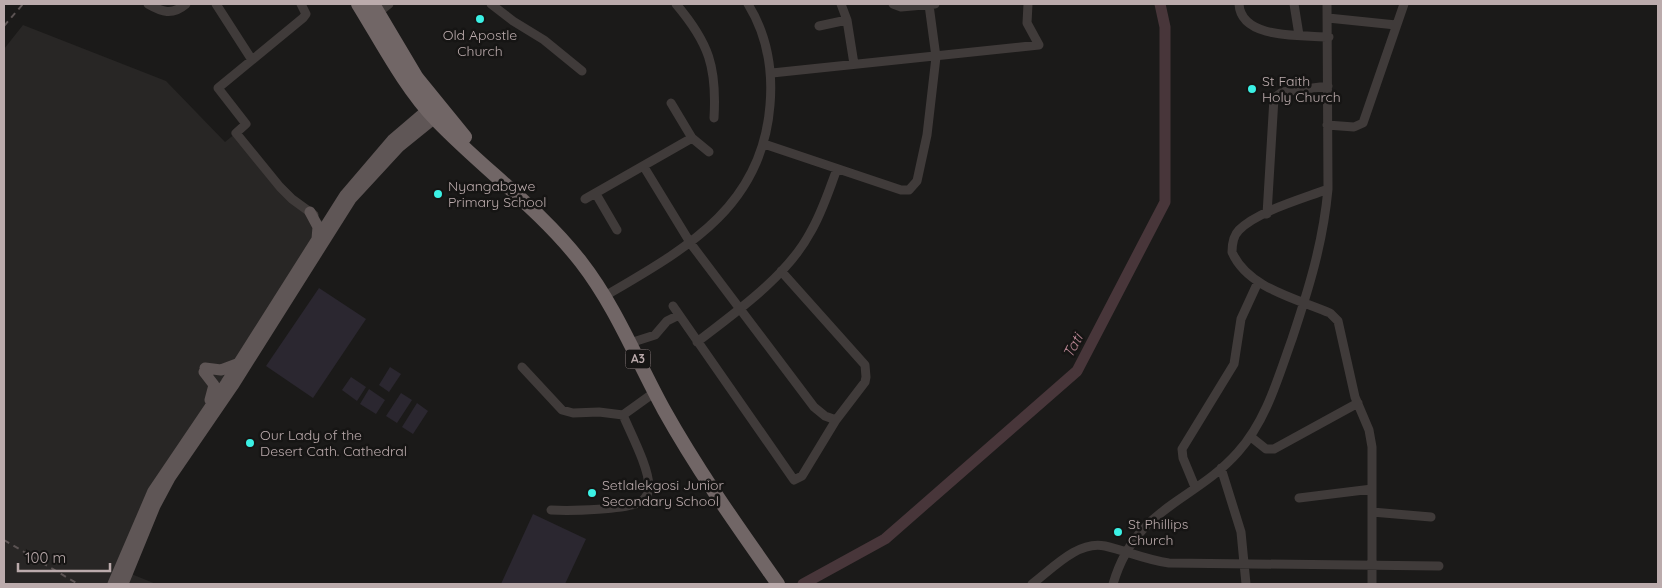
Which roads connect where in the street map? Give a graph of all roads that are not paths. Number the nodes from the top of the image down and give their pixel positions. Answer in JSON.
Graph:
{"nodes":[{"id":1,"x":148,"y":4,"type":"edge"},
{"id":2,"x":186,"y":4,"type":"edge"},
{"id":3,"x":216,"y":4,"type":"edge"},
{"id":4,"x":301,"y":4,"type":"edge"},
{"id":5,"x":358,"y":4,"type":"edge"},
{"id":6,"x":491,"y":4,"type":"edge"},
{"id":7,"x":676,"y":4,"type":"edge"},
{"id":8,"x":748,"y":4,"type":"edge"},
{"id":9,"x":841,"y":4,"type":"edge"},
{"id":10,"x":894,"y":4,"type":"edge"},
{"id":11,"x":932,"y":4,"type":"edge"},
{"id":12,"x":1028,"y":4,"type":"edge"},
{"id":13,"x":1239,"y":4,"type":"edge"},
{"id":14,"x":1294,"y":4,"type":"edge"},
{"id":15,"x":1327,"y":4,"type":"edge"},
{"id":16,"x":1404,"y":4,"type":"edge"},
{"id":17,"x":377,"y":10,"type":"edge"},
{"id":18,"x":1328,"y":18,"type":"junction"},
{"id":19,"x":847,"y":20,"type":"junction"},
{"id":20,"x":1396,"y":24,"type":"junction"},
{"id":21,"x":819,"y":26,"type":"dead end"},
{"id":22,"x":1299,"y":35,"type":"junction"},
{"id":23,"x":1328,"y":37,"type":"junction"},
{"id":24,"x":936,"y":57,"type":"junction"},
{"id":25,"x":252,"y":60,"type":"junction"},
{"id":26,"x":854,"y":64,"type":"junction"},
{"id":27,"x":582,"y":71,"type":"dead end"},
{"id":28,"x":772,"y":73,"type":"junction"},
{"id":29,"x":1328,"y":86,"type":"junction"},
{"id":30,"x":671,"y":103,"type":"dead end"},
{"id":31,"x":434,"y":111,"type":"junction"},
{"id":32,"x":714,"y":118,"type":"dead end"},
{"id":33,"x":1327,"y":125,"type":"junction"},
{"id":34,"x":692,"y":138,"type":"junction"},
{"id":35,"x":764,"y":144,"type":"junction"},
{"id":36,"x":709,"y":152,"type":"dead end"},
{"id":37,"x":644,"y":167,"type":"junction"},
{"id":38,"x":837,"y":169,"type":"junction"},
{"id":39,"x":1328,"y":188,"type":"junction"},
{"id":40,"x":596,"y":194,"type":"junction"},
{"id":41,"x":585,"y":199,"type":"dead end"},
{"id":42,"x":336,"y":209,"type":"junction"},
{"id":43,"x":310,"y":212,"type":"junction"},
{"id":44,"x":1267,"y":214,"type":"junction"},
{"id":45,"x":330,"y":226,"type":"junction"},
{"id":46,"x":617,"y":230,"type":"dead end"},
{"id":47,"x":317,"y":239,"type":"junction"},
{"id":48,"x":691,"y":244,"type":"junction"},
{"id":49,"x":780,"y":271,"type":"junction"},
{"id":50,"x":1258,"y":282,"type":"junction"},
{"id":51,"x":605,"y":296,"type":"junction"},
{"id":52,"x":1304,"y":302,"type":"junction"},
{"id":53,"x":673,"y":306,"type":"dead end"},
{"id":54,"x":740,"y":309,"type":"junction"},
{"id":55,"x":679,"y":315,"type":"junction"},
{"id":56,"x":697,"y":342,"type":"junction"},
{"id":57,"x":630,"y":343,"type":"junction"},
{"id":58,"x":238,"y":363,"type":"junction"},
{"id":59,"x":522,"y":367,"type":"dead end"},
{"id":60,"x":654,"y":392,"type":"junction"},
{"id":61,"x":1358,"y":403,"type":"junction"},
{"id":62,"x":208,"y":414,"type":"junction"},
{"id":63,"x":623,"y":415,"type":"junction"},
{"id":64,"x":836,"y":420,"type":"junction"},
{"id":65,"x":1251,"y":437,"type":"junction"},
{"id":66,"x":1221,"y":468,"type":"junction"},
{"id":67,"x":1195,"y":487,"type":"junction"},
{"id":68,"x":1372,"y":490,"type":"junction"},
{"id":69,"x":1300,"y":498,"type":"dead end"},
{"id":70,"x":551,"y":510,"type":"dead end"},
{"id":71,"x":1372,"y":512,"type":"junction"},
{"id":72,"x":1432,"y":517,"type":"dead end"},
{"id":73,"x":1126,"y":553,"type":"junction"},
{"id":74,"x":1246,"y":563,"type":"junction"},
{"id":75,"x":1372,"y":564,"type":"junction"},
{"id":76,"x":1440,"y":566,"type":"dead end"},
{"id":77,"x":113,"y":584,"type":"edge"},
{"id":78,"x":123,"y":584,"type":"edge"},
{"id":79,"x":778,"y":584,"type":"edge"},
{"id":80,"x":1032,"y":584,"type":"edge"},
{"id":81,"x":1113,"y":584,"type":"edge"},
{"id":82,"x":1246,"y":584,"type":"edge"},
{"id":83,"x":1372,"y":584,"type":"edge"}],
"edges":[{"from":1,"to":2,"type":"street"},
{"from":3,"to":25,"type":"street"},
{"from":4,"to":25,"type":"street"},
{"from":5,"to":17,"type":"highway","number":"A3"},
{"from":6,"to":27,"type":"street"},
{"from":7,"to":32,"type":"street"},
{"from":8,"to":28,"type":"street"},
{"from":9,"to":19,"type":"street"},
{"from":10,"to":11,"type":"street"},
{"from":11,"to":24,"type":"street"},
{"from":12,"to":24,"type":"street"},
{"from":13,"to":22,"type":"street"},
{"from":14,"to":22,"type":"street"},
{"from":15,"to":18,"type":"street"},
{"from":16,"to":20,"type":"street"},
{"from":17,"to":31,"type":"highway","number":"A3"},
{"from":18,"to":20,"type":"street"},
{"from":18,"to":23,"type":"street"},
{"from":19,"to":21,"type":"street"},
{"from":19,"to":26,"type":"street"},
{"from":20,"to":33,"type":"street"},
{"from":22,"to":23,"type":"street"},
{"from":23,"to":29,"type":"street"},
{"from":24,"to":26,"type":"street"},
{"from":24,"to":38,"type":"street"},
{"from":25,"to":43,"type":"street"},
{"from":26,"to":28,"type":"street"},
{"from":28,"to":35,"type":"street"},
{"from":29,"to":33,"type":"street"},
{"from":29,"to":44,"type":"street"},
{"from":30,"to":34,"type":"street"},
{"from":31,"to":42,"type":"main road"},
{"from":31,"to":45,"type":"main road"},
{"from":31,"to":51,"type":"highway","number":"A3"},
{"from":33,"to":39,"type":"street"},
{"from":34,"to":36,"type":"street"},
{"from":34,"to":37,"type":"street"},
{"from":35,"to":38,"type":"street"},
{"from":35,"to":48,"type":"street"},
{"from":37,"to":40,"type":"street"},
{"from":37,"to":48,"type":"street"},
{"from":38,"to":49,"type":"street"},
{"from":39,"to":44,"type":"street"},
{"from":39,"to":52,"type":"street"},
{"from":40,"to":41,"type":"street"},
{"from":40,"to":46,"type":"street"},
{"from":42,"to":43,"type":"main road"},
{"from":42,"to":45,"type":"main road"},
{"from":43,"to":45,"type":"street"},
{"from":43,"to":47,"type":"main road"},
{"from":44,"to":50,"type":"street"},
{"from":45,"to":47,"type":"main road"},
{"from":45,"to":62,"type":"main road"},
{"from":47,"to":58,"type":"main road"},
{"from":48,"to":51,"type":"street"},
{"from":48,"to":54,"type":"street"},
{"from":49,"to":54,"type":"street"},
{"from":49,"to":64,"type":"street"},
{"from":50,"to":52,"type":"street"},
{"from":50,"to":67,"type":"street"},
{"from":51,"to":57,"type":"highway","number":"A3"},
{"from":52,"to":61,"type":"street"},
{"from":52,"to":65,"type":"street"},
{"from":53,"to":55,"type":"street"},
{"from":54,"to":56,"type":"street"},
{"from":54,"to":64,"type":"street"},
{"from":55,"to":56,"type":"street"},
{"from":55,"to":57,"type":"street"},
{"from":56,"to":64,"type":"street"},
{"from":57,"to":60,"type":"highway","number":"A3"},
{"from":58,"to":62,"type":"main road"},
{"from":58,"to":62,"type":"main road"},
{"from":59,"to":63,"type":"street"},
{"from":60,"to":63,"type":"street"},
{"from":60,"to":79,"type":"highway","number":"A3"},
{"from":61,"to":65,"type":"street"},
{"from":61,"to":68,"type":"street"},
{"from":62,"to":77,"type":"main road"},
{"from":62,"to":78,"type":"main road"},
{"from":63,"to":70,"type":"street"},
{"from":65,"to":66,"type":"street"},
{"from":66,"to":67,"type":"street"},
{"from":66,"to":74,"type":"street"},
{"from":67,"to":73,"type":"street"},
{"from":68,"to":69,"type":"street"},
{"from":68,"to":71,"type":"street"},
{"from":71,"to":72,"type":"street"},
{"from":71,"to":75,"type":"street"},
{"from":73,"to":74,"type":"street"},
{"from":73,"to":80,"type":"street"},
{"from":73,"to":81,"type":"street"},
{"from":74,"to":75,"type":"street"},
{"from":74,"to":82,"type":"street"},
{"from":75,"to":76,"type":"street"},
{"from":75,"to":83,"type":"street"}]}
